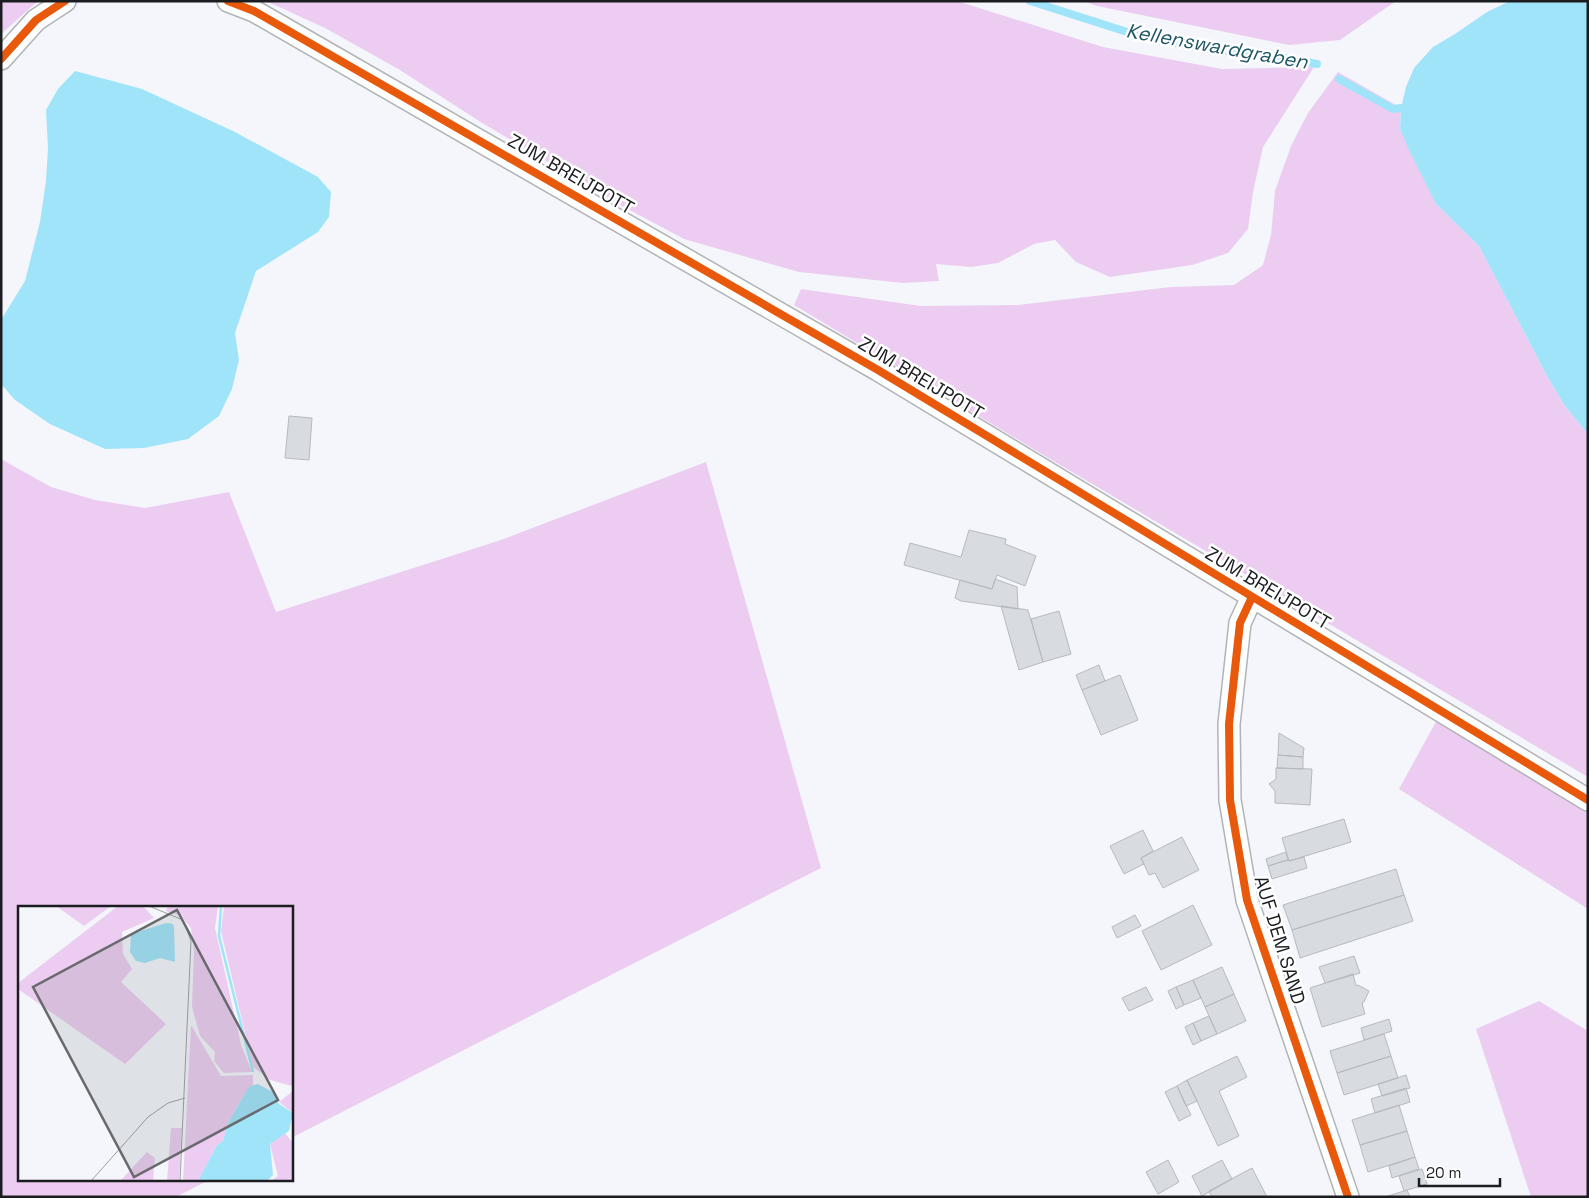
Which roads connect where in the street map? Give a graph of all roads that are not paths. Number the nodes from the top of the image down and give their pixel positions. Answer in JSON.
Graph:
{"nodes":[{"id":1,"x":65,"y":1,"type":"edge"},
{"id":2,"x":228,"y":1,"type":"edge"},
{"id":3,"x":1,"y":59,"type":"edge"},
{"id":4,"x":1252,"y":597,"type":"junction"},
{"id":5,"x":1588,"y":800,"type":"edge"},
{"id":6,"x":1348,"y":1197,"type":"edge"}],
"edges":[{"from":1,"to":3,"type":"street"},
{"from":2,"to":4,"type":"street","name":"ZUM BREIJPOTT"},
{"from":4,"to":5,"type":"street","name":"ZUM BREIJPOTT"},
{"from":4,"to":6,"type":"street","name":"AUF DEM SAND"}]}
